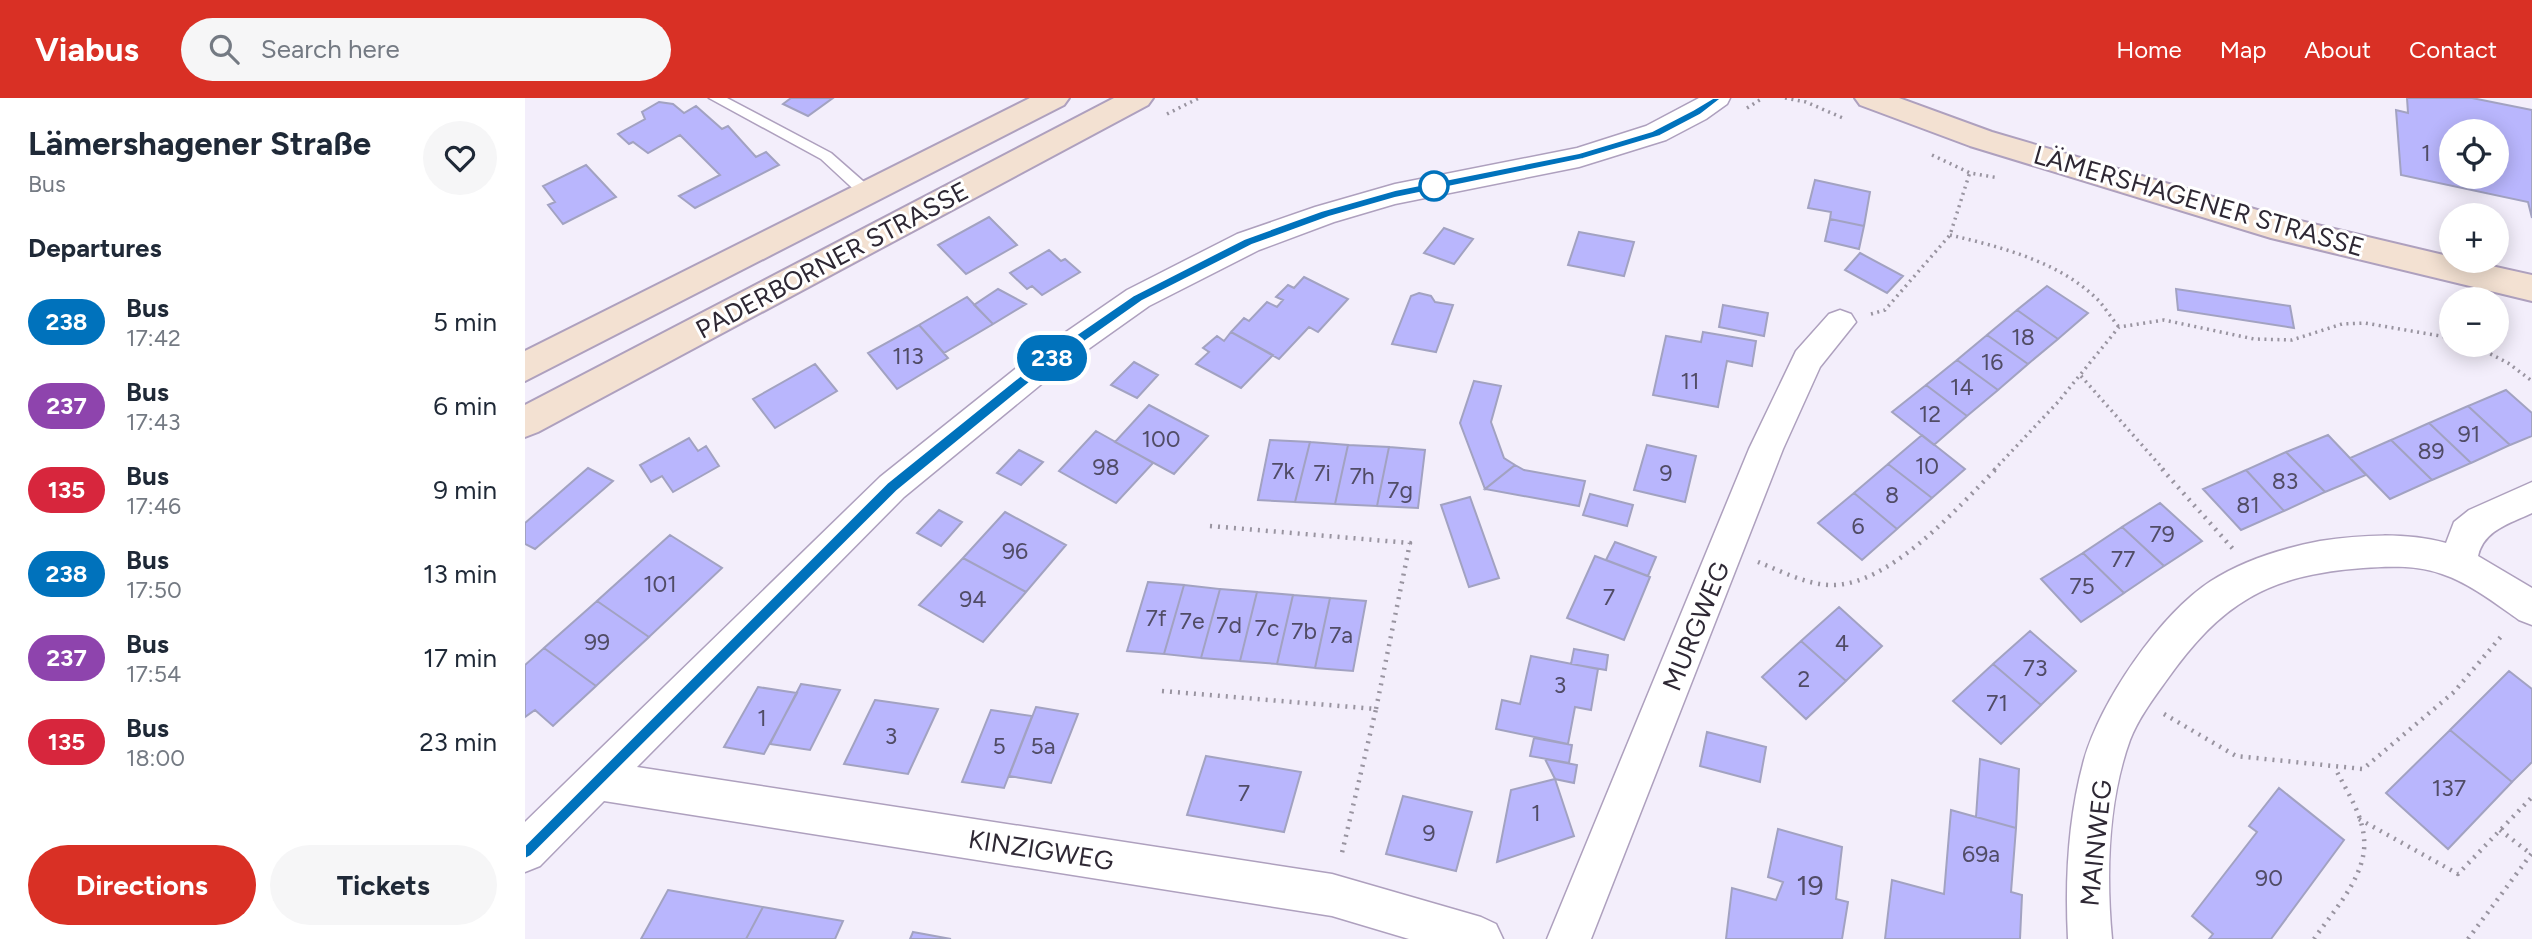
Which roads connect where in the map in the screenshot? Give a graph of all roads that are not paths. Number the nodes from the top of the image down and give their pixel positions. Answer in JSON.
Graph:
{"nodes":[{"id":1,"x":716,"y":98,"type":"edge"},
{"id":2,"x":1054,"y":98,"type":"edge"},
{"id":3,"x":1138,"y":98,"type":"edge"},
{"id":4,"x":1870,"y":98,"type":"edge"},
{"id":5,"x":1728,"y":105,"type":"edge"},
{"id":6,"x":867,"y":193,"type":"junction"},
{"id":7,"x":2532,"y":288,"type":"edge"},
{"id":8,"x":1840,"y":322,"type":"road end"},
{"id":9,"x":525,"y":367,"type":"edge"},
{"id":10,"x":525,"y":422,"type":"edge"},
{"id":11,"x":2532,"y":497,"type":"edge"},
{"id":12,"x":2458,"y":564,"type":"junction"},
{"id":13,"x":2524,"y":602,"type":"edge"},
{"id":14,"x":596,"y":780,"type":"junction"},
{"id":15,"x":525,"y":851,"type":"edge"},
{"id":16,"x":1481,"y":939,"type":"edge"},
{"id":17,"x":1569,"y":939,"type":"edge"},
{"id":18,"x":2090,"y":939,"type":"edge"}],
"edges":[{"from":1,"to":6,"type":"lane"},
{"from":2,"to":6,"type":"main road","name":"PADERBORNER STRASSE"},
{"from":3,"to":10,"type":"main road","name":"PADERBORNER STRASSE"},
{"from":4,"to":7,"type":"main road","name":"LÄMERSHAGENER STRASSE"},
{"from":5,"to":14,"type":"street"},
{"from":6,"to":9,"type":"main road","name":"PADERBORNER STRASSE"},
{"from":8,"to":17,"type":"street","name":"MURGWEG"},
{"from":11,"to":12,"type":"street"},
{"from":12,"to":13,"type":"street","name":"MAINWEG"},
{"from":12,"to":18,"type":"street","name":"MAINWEG"},
{"from":14,"to":15,"type":"street"},
{"from":14,"to":16,"type":"street","name":"KINZIGWEG"}]}
